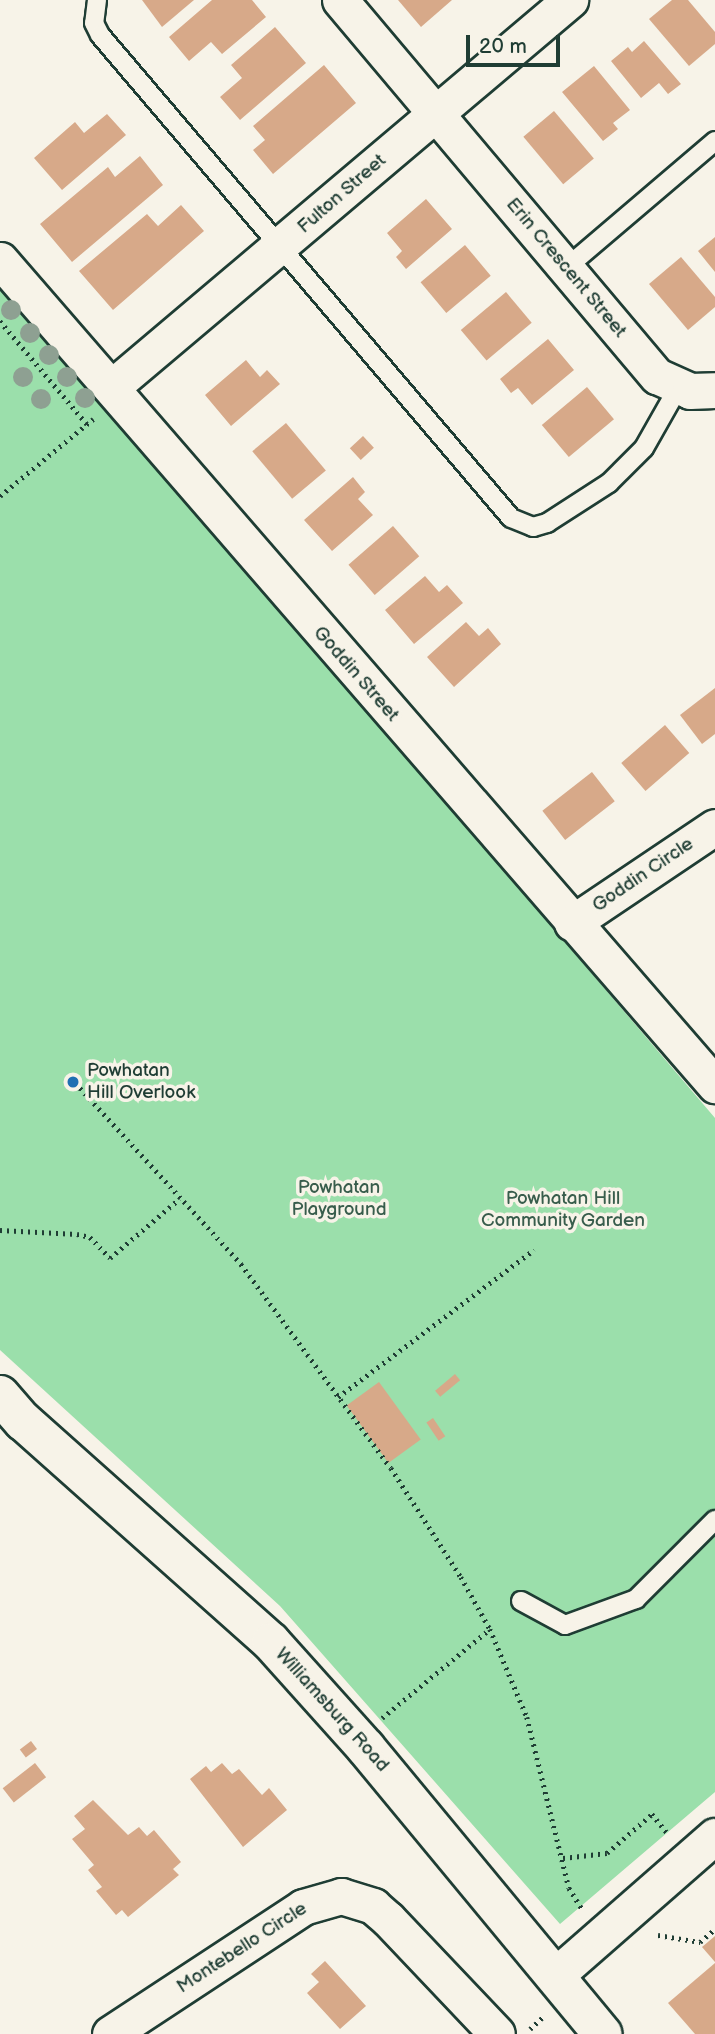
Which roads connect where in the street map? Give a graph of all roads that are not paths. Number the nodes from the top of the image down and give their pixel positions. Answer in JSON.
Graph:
{"nodes":[{"id":1,"x":97,"y":0,"type":"edge"},
{"id":2,"x":340,"y":0,"type":"edge"},
{"id":3,"x":570,"y":0,"type":"edge"},
{"id":4,"x":436,"y":114,"type":"junction"},
{"id":5,"x":715,"y":141,"type":"edge"},
{"id":6,"x":281,"y":246,"type":"junction"},
{"id":7,"x":0,"y":260,"type":"edge"},
{"id":8,"x":566,"y":268,"type":"junction"},
{"id":9,"x":678,"y":388,"type":"junction"},
{"id":10,"x":715,"y":390,"type":"edge"},
{"id":11,"x":115,"y":393,"type":"junction"},
{"id":12,"x":715,"y":827,"type":"edge"},
{"id":13,"x":572,"y":923,"type":"junction"},
{"id":14,"x":715,"y":1085,"type":"edge"},
{"id":15,"x":8,"y":1408,"type":"edge"},
{"id":16,"x":715,"y":1520,"type":"edge"},
{"id":17,"x":521,"y":1601,"type":"dead end"},
{"id":18,"x":715,"y":1836,"type":"edge"},
{"id":19,"x":555,"y":1975,"type":"junction"},
{"id":20,"x":513,"y":2032,"type":"edge"},
{"id":21,"x":110,"y":2034,"type":"edge"},
{"id":22,"x":603,"y":2034,"type":"edge"}],
"edges":[{"from":1,"to":6,"type":"lane"},
{"from":2,"to":4,"type":"street","name":"Erin Crescent Street"},
{"from":3,"to":4,"type":"street","name":"Fulton Street"},
{"from":4,"to":6,"type":"street","name":"Fulton Street"},
{"from":4,"to":8,"type":"street","name":"Erin Crescent Street"},
{"from":5,"to":8,"type":"lane"},
{"from":6,"to":9,"type":"lane"},
{"from":6,"to":11,"type":"street","name":"Fulton Street"},
{"from":7,"to":11,"type":"street","name":"Goddin Street"},
{"from":8,"to":9,"type":"street","name":"Erin Crescent Street"},
{"from":9,"to":10,"type":"street"},
{"from":11,"to":13,"type":"street","name":"Goddin Street"},
{"from":12,"to":13,"type":"street","name":"Goddin Circle"},
{"from":13,"to":14,"type":"street","name":"Goddin Street"},
{"from":15,"to":19,"type":"main road","name":"Williamsburg Road"},
{"from":16,"to":17,"type":"lane"},
{"from":18,"to":19,"type":"street"},
{"from":19,"to":22,"type":"main road","name":"Williamsburg Road"},
{"from":20,"to":21,"type":"street","name":"Montebello Circle"}]}
